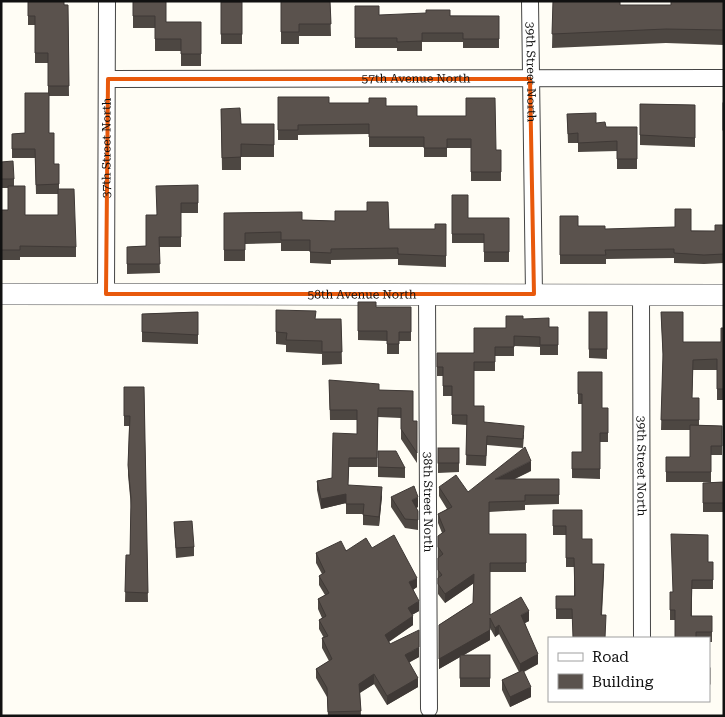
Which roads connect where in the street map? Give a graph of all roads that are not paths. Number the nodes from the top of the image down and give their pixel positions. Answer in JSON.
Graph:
{"nodes":[{"id":1,"x":107,"y":1,"type":"edge"},
{"id":2,"x":530,"y":1,"type":"edge"},
{"id":3,"x":724,"y":78,"type":"edge"},
{"id":4,"x":108,"y":79,"type":"junction"},
{"id":5,"x":530,"y":79,"type":"junction"},
{"id":6,"x":1,"y":294,"type":"edge"},
{"id":7,"x":106,"y":294,"type":"junction"},
{"id":8,"x":427,"y":294,"type":"junction"},
{"id":9,"x":534,"y":294,"type":"junction"},
{"id":10,"x":641,"y":294,"type":"junction"},
{"id":11,"x":724,"y":295,"type":"edge"},
{"id":12,"x":642,"y":637,"type":"edge"},
{"id":13,"x":429,"y":709,"type":"dead end"}],
"edges":[{"from":1,"to":4,"type":"street","name":"37th Street North"},
{"from":2,"to":5,"type":"street","name":"39th Street North"},
{"from":3,"to":5,"type":"street","name":"57th Avenue North"},
{"from":4,"to":5,"type":"street","name":"57th Avenue North"},
{"from":4,"to":7,"type":"street","name":"37th Street North"},
{"from":5,"to":9,"type":"street","name":"39th Street North"},
{"from":6,"to":7,"type":"street","name":"58th Avenue North"},
{"from":7,"to":8,"type":"street","name":"58th Avenue North"},
{"from":8,"to":9,"type":"street","name":"58th Avenue North"},
{"from":8,"to":13,"type":"street","name":"38th Street North"},
{"from":9,"to":10,"type":"street","name":"58th Avenue North"},
{"from":10,"to":11,"type":"street","name":"58th Avenue North"},
{"from":10,"to":12,"type":"street","name":"39th Street North"}]}
